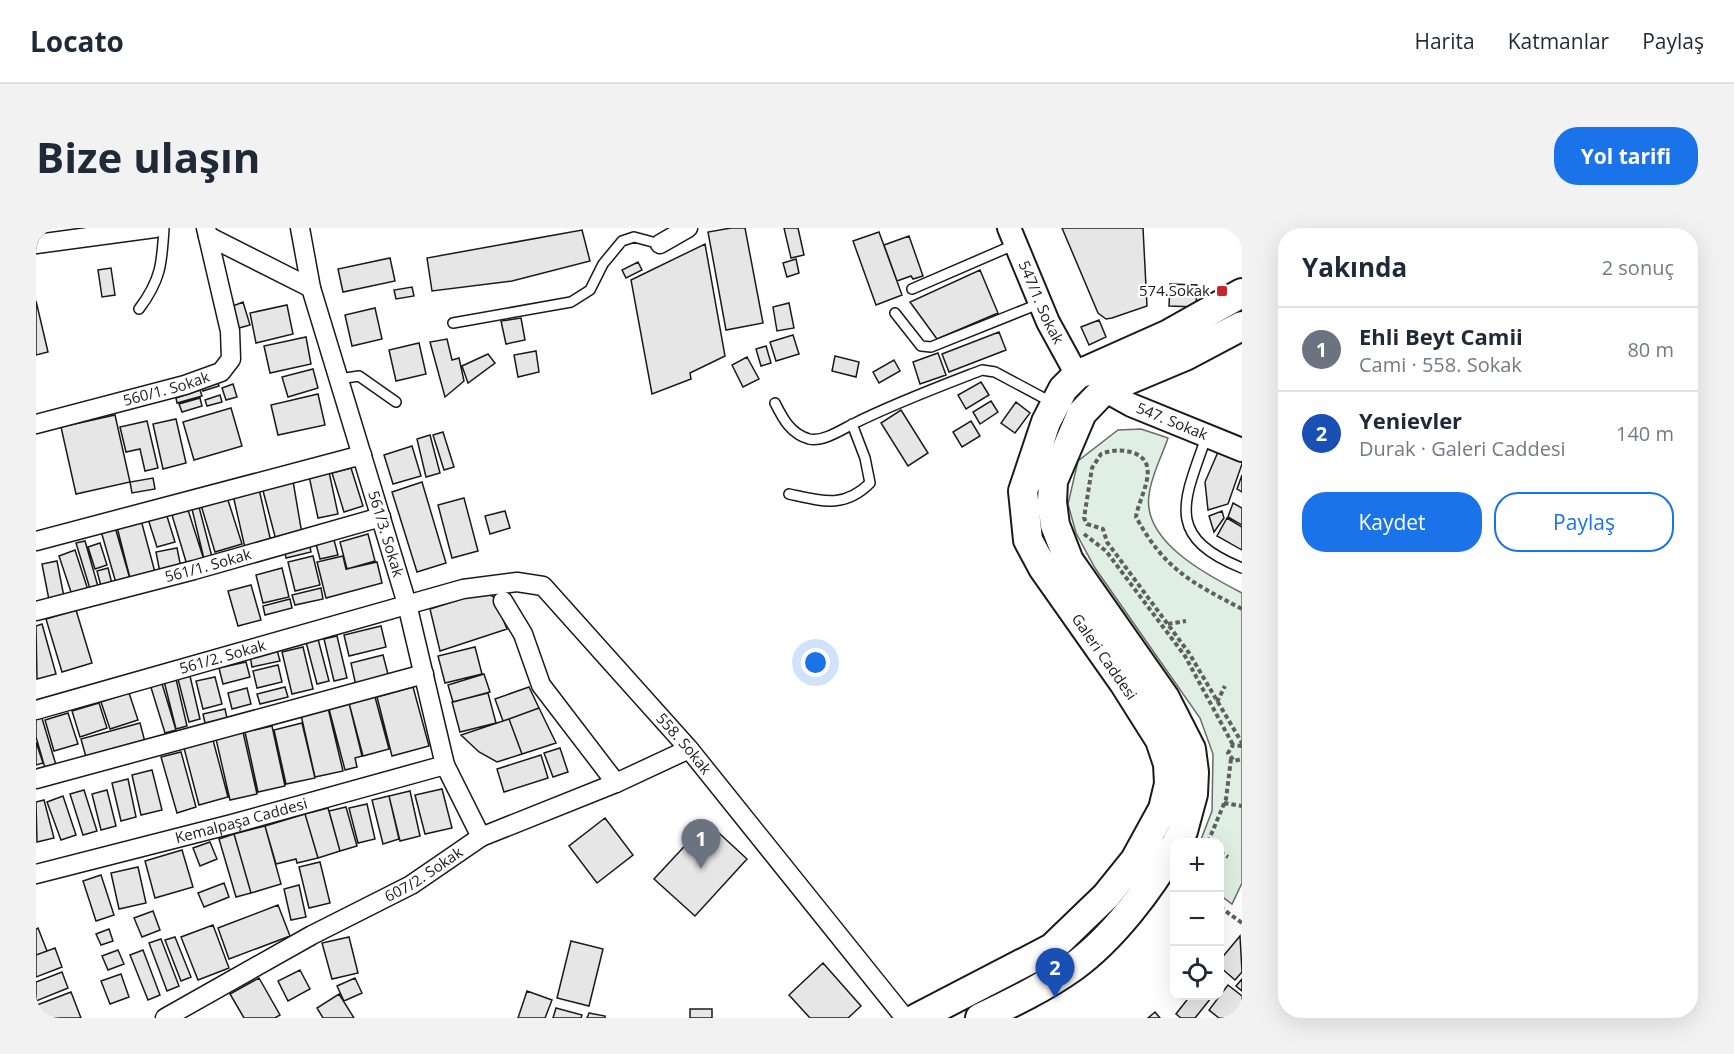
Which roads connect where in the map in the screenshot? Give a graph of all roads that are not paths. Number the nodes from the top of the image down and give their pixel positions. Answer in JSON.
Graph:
{"nodes":[{"id":1,"x":155,"y":228,"type":"edge"},
{"id":2,"x":164,"y":228,"type":"edge"},
{"id":3,"x":300,"y":228,"type":"edge"},
{"id":4,"x":688,"y":228,"type":"edge"},
{"id":5,"x":207,"y":232,"type":"edge"},
{"id":6,"x":1013,"y":236,"type":"edge"},
{"id":7,"x":36,"y":244,"type":"edge"},
{"id":8,"x":660,"y":244,"type":"joint"},
{"id":9,"x":312,"y":288,"type":"junction"},
{"id":10,"x":912,"y":289,"type":"dead end"},
{"id":11,"x":1242,"y":293,"type":"edge"},
{"id":12,"x":1041,"y":303,"type":"junction"},
{"id":13,"x":139,"y":309,"type":"dead end"},
{"id":14,"x":895,"y":313,"type":"dead end"},
{"id":15,"x":453,"y":323,"type":"dead end"},
{"id":16,"x":1242,"y":326,"type":"edge"},
{"id":17,"x":1077,"y":375,"type":"junction"},
{"id":18,"x":339,"y":379,"type":"junction"},
{"id":19,"x":1104,"y":390,"type":"junction"},
{"id":20,"x":396,"y":402,"type":"dead end"},
{"id":21,"x":775,"y":403,"type":"dead end"},
{"id":22,"x":1055,"y":404,"type":"junction"},
{"id":23,"x":36,"y":424,"type":"edge"},
{"id":24,"x":852,"y":424,"type":"junction"},
{"id":25,"x":1207,"y":435,"type":"junction"},
{"id":26,"x":1242,"y":450,"type":"edge"},
{"id":27,"x":362,"y":455,"type":"junction"},
{"id":28,"x":789,"y":494,"type":"dead end"},
{"id":29,"x":381,"y":517,"type":"junction"},
{"id":30,"x":36,"y":541,"type":"edge"},
{"id":31,"x":1242,"y":568,"type":"edge"},
{"id":32,"x":503,"y":601,"type":"dead end"},
{"id":33,"x":407,"y":604,"type":"junction"},
{"id":34,"x":36,"y":611,"type":"edge"},
{"id":35,"x":424,"y":674,"type":"junction"},
{"id":36,"x":36,"y":710,"type":"edge"},
{"id":37,"x":688,"y":749,"type":"junction"},
{"id":38,"x":445,"y":765,"type":"junction"},
{"id":39,"x":36,"y":779,"type":"edge"},
{"id":40,"x":616,"y":783,"type":"junction"},
{"id":41,"x":481,"y":837,"type":"junction"},
{"id":42,"x":1179,"y":838,"type":"edge"},
{"id":43,"x":1170,"y":853,"type":"edge"},
{"id":44,"x":36,"y":874,"type":"edge"},
{"id":45,"x":165,"y":1018,"type":"edge"},
{"id":46,"x":905,"y":1018,"type":"edge"},
{"id":47,"x":917,"y":1018,"type":"edge"},
{"id":48,"x":980,"y":1018,"type":"edge"}],
"edges":[{"from":1,"to":7,"type":"street"},
{"from":2,"to":13,"type":"lane"},
{"from":3,"to":9,"type":"street","name":"561/3. Sokak"},
{"from":4,"to":8,"type":"street"},
{"from":5,"to":9,"type":"street"},
{"from":5,"to":23,"type":"street","name":"560/1. Sokak"},
{"from":6,"to":10,"type":"lane"},
{"from":6,"to":12,"type":"street","name":"547/1. Sokak"},
{"from":8,"to":15,"type":"lane"},
{"from":9,"to":18,"type":"street","name":"561/3. Sokak"},
{"from":11,"to":17,"type":"main road","name":"Galeri Caddesi"},
{"from":12,"to":14,"type":"lane"},
{"from":12,"to":17,"type":"street","name":"547/1. Sokak"},
{"from":16,"to":19,"type":"main road","name":"Galeri Caddesi"},
{"from":17,"to":19,"type":"main road"},
{"from":17,"to":22,"type":"main road","name":"Galeri Caddesi"},
{"from":18,"to":20,"type":"lane"},
{"from":18,"to":27,"type":"street","name":"561/3. Sokak"},
{"from":19,"to":25,"type":"street","name":"547. Sokak"},
{"from":19,"to":42,"type":"main road","name":"Galeri Caddesi"},
{"from":21,"to":24,"type":"lane"},
{"from":22,"to":24,"type":"lane"},
{"from":22,"to":47,"type":"main road","name":"Galeri Caddesi"},
{"from":24,"to":28,"type":"lane"},
{"from":25,"to":26,"type":"street","name":"547. Sokak"},
{"from":25,"to":31,"type":"lane"},
{"from":27,"to":29,"type":"street","name":"561/3. Sokak"},
{"from":27,"to":30,"type":"street"},
{"from":29,"to":33,"type":"street","name":"561/3. Sokak"},
{"from":29,"to":34,"type":"street","name":"561/1. Sokak"},
{"from":32,"to":40,"type":"street"},
{"from":33,"to":35,"type":"street","name":"561/3. Sokak"},
{"from":33,"to":36,"type":"street","name":"561/2. Sokak"},
{"from":33,"to":37,"type":"street","name":"558. Sokak"},
{"from":35,"to":38,"type":"street","name":"561/3. Sokak"},
{"from":35,"to":39,"type":"street"},
{"from":37,"to":40,"type":"street","name":"607/2. Sokak"},
{"from":37,"to":46,"type":"street","name":"558. Sokak"},
{"from":38,"to":41,"type":"street","name":"561/3. Sokak"},
{"from":38,"to":44,"type":"street","name":"Kemalpaşa Caddesi"},
{"from":40,"to":41,"type":"street","name":"607/2. Sokak"},
{"from":41,"to":45,"type":"street","name":"607/2. Sokak"},
{"from":43,"to":48,"type":"main road"}]}
